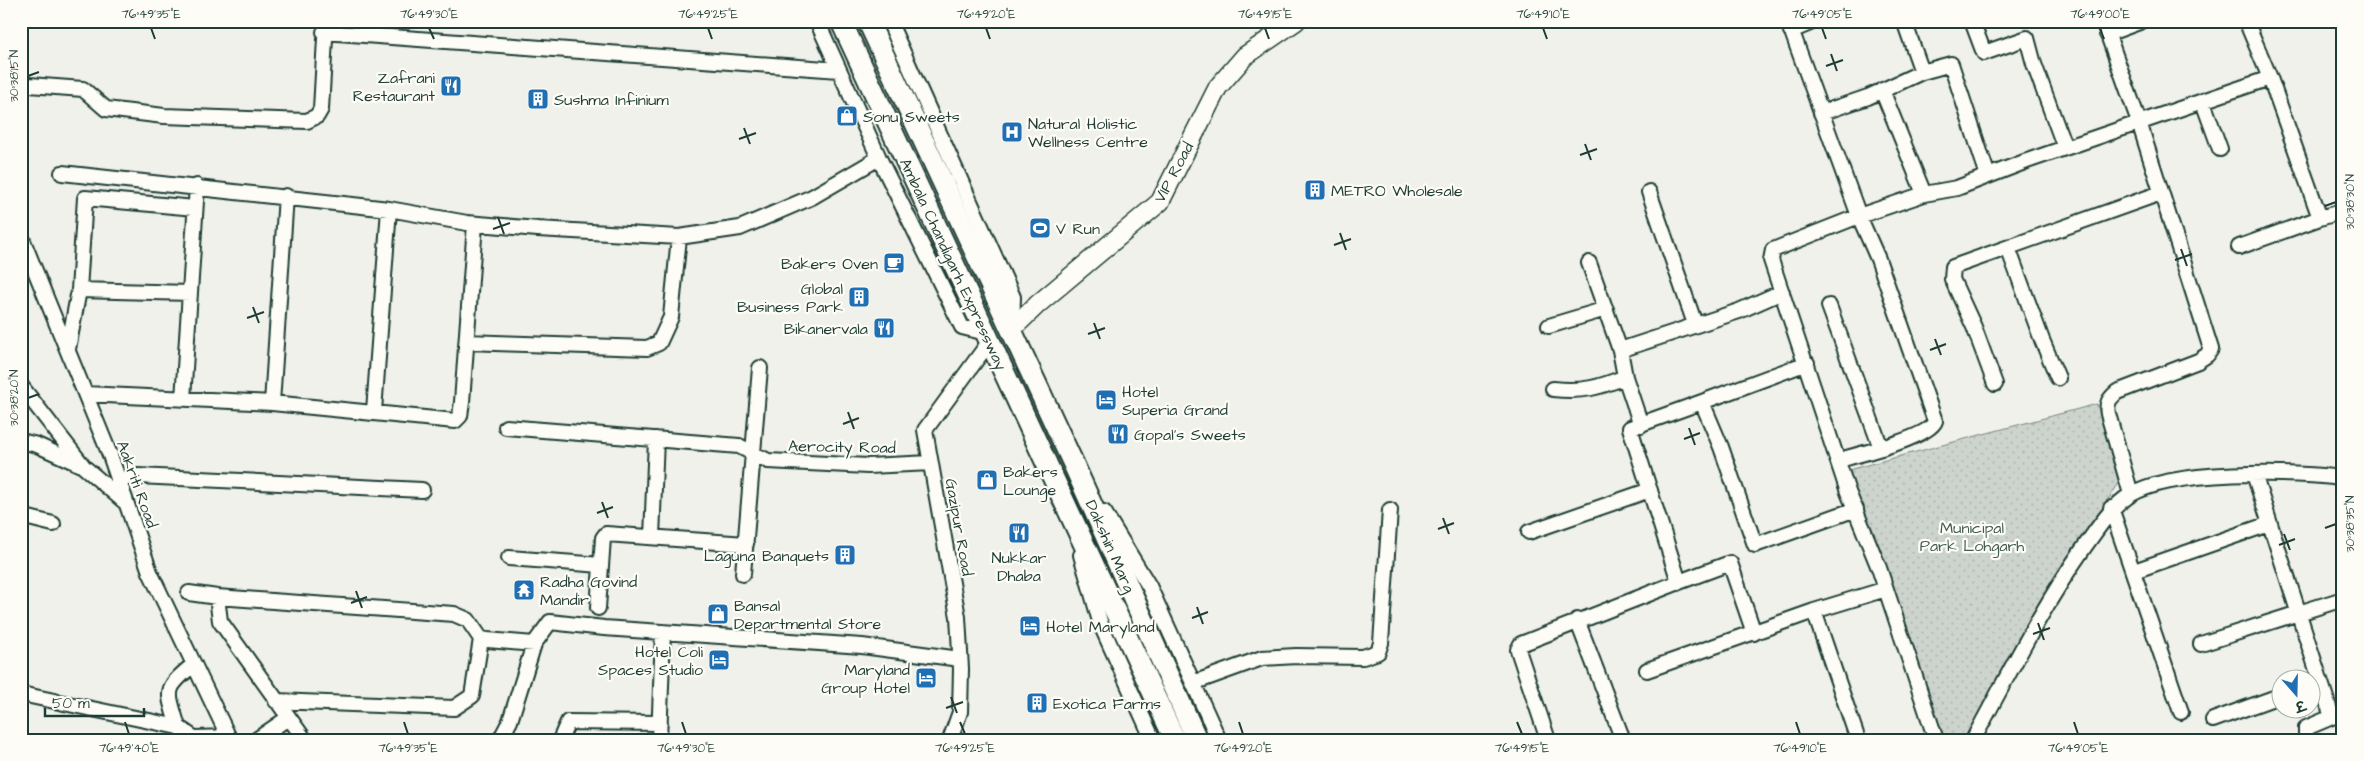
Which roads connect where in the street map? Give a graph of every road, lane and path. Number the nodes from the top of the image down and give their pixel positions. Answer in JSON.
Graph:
{"nodes":[{"id":1,"x":817,"y":21,"type":"edge"},
{"id":2,"x":841,"y":21,"type":"edge"},
{"id":3,"x":868,"y":21,"type":"edge"},
{"id":4,"x":889,"y":21,"type":"edge"},
{"id":5,"x":1296,"y":21,"type":"edge"},
{"id":6,"x":1815,"y":21,"type":"edge"},
{"id":7,"x":1904,"y":21,"type":"edge"},
{"id":8,"x":1972,"y":21,"type":"edge"},
{"id":9,"x":2142,"y":21,"type":"edge"},
{"id":10,"x":2246,"y":21,"type":"edge"},
{"id":11,"x":1790,"y":26,"type":"edge"},
{"id":12,"x":325,"y":27,"type":"edge"},
{"id":13,"x":2105,"y":27,"type":"edge"},
{"id":14,"x":839,"y":70,"type":"junction"},
{"id":15,"x":1922,"y":72,"type":"junction"},
{"id":16,"x":2270,"y":78,"type":"junction"},
{"id":17,"x":21,"y":82,"type":"edge"},
{"id":18,"x":1882,"y":90,"type":"junction"},
{"id":19,"x":2203,"y":102,"type":"junction"},
{"id":20,"x":1821,"y":113,"type":"junction"},
{"id":21,"x":2139,"y":122,"type":"junction"},
{"id":22,"x":2065,"y":148,"type":"junction"},
{"id":23,"x":2220,"y":149,"type":"dead end"},
{"id":24,"x":879,"y":158,"type":"junction"},
{"id":25,"x":62,"y":173,"type":"dead end"},
{"id":26,"x":1988,"y":176,"type":"junction"},
{"id":27,"x":197,"y":186,"type":"junction"},
{"id":28,"x":1649,"y":192,"type":"dead end"},
{"id":29,"x":2161,"y":193,"type":"junction"},
{"id":30,"x":1924,"y":194,"type":"junction"},
{"id":31,"x":286,"y":196,"type":"junction"},
{"id":32,"x":195,"y":208,"type":"junction"},
{"id":33,"x":389,"y":209,"type":"junction"},
{"id":34,"x":2343,"y":211,"type":"edge"},
{"id":35,"x":1859,"y":216,"type":"junction"},
{"id":36,"x":2320,"y":218,"type":"junction"},
{"id":37,"x":475,"y":224,"type":"junction"},
{"id":38,"x":21,"y":236,"type":"edge"},
{"id":39,"x":679,"y":237,"type":"junction"},
{"id":40,"x":2239,"y":247,"type":"dead end"},
{"id":41,"x":2008,"y":248,"type":"junction"},
{"id":42,"x":1589,"y":263,"type":"dead end"},
{"id":43,"x":80,"y":290,"type":"junction"},
{"id":44,"x":1782,"y":292,"type":"junction"},
{"id":45,"x":190,"y":293,"type":"junction"},
{"id":46,"x":1829,"y":306,"type":"dead end"},
{"id":47,"x":1606,"y":309,"type":"junction"},
{"id":48,"x":1695,"y":324,"type":"junction"},
{"id":49,"x":1548,"y":326,"type":"dead end"},
{"id":50,"x":1011,"y":330,"type":"junction"},
{"id":51,"x":988,"y":337,"type":"junction"},
{"id":52,"x":467,"y":342,"type":"junction"},
{"id":53,"x":68,"y":349,"type":"junction"},
{"id":54,"x":1620,"y":350,"type":"junction"},
{"id":55,"x":1807,"y":363,"type":"junction"},
{"id":56,"x":760,"y":368,"type":"dead end"},
{"id":57,"x":1625,"y":377,"type":"junction"},
{"id":58,"x":2058,"y":378,"type":"dead end"},
{"id":59,"x":1995,"y":384,"type":"dead end"},
{"id":60,"x":21,"y":386,"type":"edge"},
{"id":61,"x":1553,"y":389,"type":"dead end"},
{"id":62,"x":85,"y":394,"type":"junction"},
{"id":63,"x":183,"y":399,"type":"junction"},
{"id":64,"x":272,"y":402,"type":"junction"},
{"id":65,"x":1702,"y":402,"type":"junction"},
{"id":66,"x":374,"y":411,"type":"junction"},
{"id":67,"x":1641,"y":425,"type":"junction"},
{"id":68,"x":506,"y":427,"type":"dead end"},
{"id":69,"x":656,"y":439,"type":"junction"},
{"id":70,"x":21,"y":441,"type":"edge"},
{"id":71,"x":1880,"y":448,"type":"junction"},
{"id":72,"x":753,"y":453,"type":"junction"},
{"id":73,"x":1839,"y":460,"type":"junction"},
{"id":74,"x":1073,"y":463,"type":"junction"},
{"id":75,"x":931,"y":464,"type":"junction"},
{"id":76,"x":84,"y":467,"type":"junction"},
{"id":77,"x":2254,"y":474,"type":"junction"},
{"id":78,"x":2343,"y":478,"type":"edge"},
{"id":79,"x":118,"y":480,"type":"junction"},
{"id":80,"x":422,"y":490,"type":"dead end"},
{"id":81,"x":1650,"y":490,"type":"junction"},
{"id":82,"x":2131,"y":494,"type":"junction"},
{"id":83,"x":127,"y":503,"type":"junction"},
{"id":84,"x":1067,"y":507,"type":"junction"},
{"id":85,"x":2112,"y":508,"type":"junction"},
{"id":86,"x":1856,"y":509,"type":"junction"},
{"id":87,"x":1390,"y":510,"type":"dead end"},
{"id":88,"x":21,"y":516,"type":"edge"},
{"id":89,"x":53,"y":524,"type":"dead end"},
{"id":90,"x":2269,"y":524,"type":"junction"},
{"id":91,"x":1530,"y":532,"type":"dead end"},
{"id":92,"x":652,"y":537,"type":"junction"},
{"id":93,"x":746,"y":544,"type":"junction"},
{"id":94,"x":509,"y":558,"type":"dead end"},
{"id":95,"x":601,"y":565,"type":"junction"},
{"id":96,"x":2134,"y":571,"type":"junction"},
{"id":97,"x":743,"y":574,"type":"dead end"},
{"id":98,"x":1679,"y":582,"type":"junction"},
{"id":99,"x":1886,"y":589,"type":"junction"},
{"id":100,"x":189,"y":593,"type":"dead end"},
{"id":101,"x":217,"y":597,"type":"junction"},
{"id":102,"x":2343,"y":599,"type":"edge"},
{"id":103,"x":598,"y":608,"type":"dead end"},
{"id":104,"x":1814,"y":611,"type":"junction"},
{"id":105,"x":2299,"y":613,"type":"junction"},
{"id":106,"x":1577,"y":620,"type":"junction"},
{"id":107,"x":663,"y":632,"type":"junction"},
{"id":108,"x":1754,"y":633,"type":"junction"},
{"id":109,"x":481,"y":639,"type":"junction"},
{"id":110,"x":534,"y":644,"type":"junction"},
{"id":111,"x":2201,"y":644,"type":"dead end"},
{"id":112,"x":960,"y":659,"type":"junction"},
{"id":113,"x":194,"y":664,"type":"junction"},
{"id":114,"x":2312,"y":668,"type":"edge"},
{"id":115,"x":1647,"y":670,"type":"dead end"},
{"id":116,"x":1193,"y":683,"type":"junction"},
{"id":117,"x":2322,"y":692,"type":"edge"},
{"id":118,"x":21,"y":694,"type":"edge"},
{"id":119,"x":2272,"y":699,"type":"edge"},
{"id":120,"x":276,"y":701,"type":"junction"},
{"id":121,"x":2181,"y":712,"type":"dead end"},
{"id":122,"x":2337,"y":715,"type":"edge"},
{"id":123,"x":286,"y":716,"type":"junction"},
{"id":124,"x":2213,"y":720,"type":"dead end"},
{"id":125,"x":660,"y":723,"type":"junction"},
{"id":126,"x":178,"y":727,"type":"junction"},
{"id":127,"x":230,"y":738,"type":"edge"},
{"id":128,"x":256,"y":740,"type":"edge"},
{"id":129,"x":305,"y":740,"type":"edge"},
{"id":130,"x":500,"y":740,"type":"edge"},
{"id":131,"x":560,"y":740,"type":"edge"},
{"id":132,"x":659,"y":740,"type":"edge"},
{"id":133,"x":950,"y":740,"type":"edge"},
{"id":134,"x":1154,"y":740,"type":"edge"},
{"id":135,"x":1175,"y":740,"type":"edge"},
{"id":136,"x":1197,"y":740,"type":"edge"},
{"id":137,"x":1219,"y":740,"type":"edge"},
{"id":138,"x":1548,"y":740,"type":"edge"},
{"id":139,"x":1623,"y":740,"type":"edge"},
{"id":140,"x":1858,"y":740,"type":"edge"},
{"id":141,"x":1936,"y":740,"type":"edge"},
{"id":142,"x":1973,"y":740,"type":"edge"},
{"id":143,"x":2306,"y":740,"type":"edge"}],
"edges":[{"from":1,"to":14,"type":"street"},
{"from":2,"to":51,"type":"highway","name":"Ambala Chandigarh Expressway"},
{"from":3,"to":50,"type":"highway","name":"Ambala Chandigarh Expressway"},
{"from":4,"to":50,"type":"street"},
{"from":5,"to":50,"type":"main road","name":"VIP Road"},
{"from":6,"to":11,"type":"street"},
{"from":7,"to":15,"type":"street"},
{"from":8,"to":22,"type":"street"},
{"from":9,"to":13,"type":"street"},
{"from":10,"to":16,"type":"street"},
{"from":11,"to":20,"type":"street"},
{"from":12,"to":14,"type":"street"},
{"from":12,"to":17,"type":"street"},
{"from":13,"to":21,"type":"street"},
{"from":14,"to":24,"type":"street"},
{"from":15,"to":18,"type":"street"},
{"from":15,"to":26,"type":"street"},
{"from":16,"to":19,"type":"street"},
{"from":16,"to":36,"type":"street"},
{"from":18,"to":20,"type":"street"},
{"from":18,"to":30,"type":"street"},
{"from":19,"to":21,"type":"street"},
{"from":19,"to":23,"type":"street"},
{"from":20,"to":35,"type":"street"},
{"from":21,"to":22,"type":"street"},
{"from":21,"to":29,"type":"street"},
{"from":22,"to":26,"type":"street"},
{"from":24,"to":39,"type":"street"},
{"from":24,"to":51,"type":"street"},
{"from":25,"to":27,"type":"street"},
{"from":26,"to":30,"type":"street"},
{"from":27,"to":31,"type":"street"},
{"from":27,"to":32,"type":"street"},
{"from":28,"to":48,"type":"street"},
{"from":29,"to":41,"type":"street"},
{"from":29,"to":82,"type":"street"},
{"from":30,"to":35,"type":"street"},
{"from":31,"to":33,"type":"street"},
{"from":31,"to":64,"type":"street"},
{"from":32,"to":43,"type":"street"},
{"from":32,"to":45,"type":"street"},
{"from":33,"to":37,"type":"street"},
{"from":33,"to":66,"type":"street"},
{"from":34,"to":36,"type":"street"},
{"from":35,"to":44,"type":"street"},
{"from":35,"to":71,"type":"street"},
{"from":36,"to":40,"type":"street"},
{"from":37,"to":39,"type":"street"},
{"from":37,"to":52,"type":"street"},
{"from":38,"to":53,"type":"street","name":"Aakriti Road"},
{"from":39,"to":52,"type":"street"},
{"from":41,"to":58,"type":"street"},
{"from":41,"to":59,"type":"street"},
{"from":42,"to":47,"type":"street"},
{"from":43,"to":45,"type":"street"},
{"from":43,"to":53,"type":"street"},
{"from":44,"to":48,"type":"street"},
{"from":44,"to":55,"type":"street"},
{"from":45,"to":63,"type":"street"},
{"from":46,"to":71,"type":"street"},
{"from":47,"to":49,"type":"street"},
{"from":47,"to":54,"type":"street"},
{"from":48,"to":54,"type":"street"},
{"from":50,"to":74,"type":"highway","name":"Ambala Chandigarh Expressway"},
{"from":51,"to":75,"type":"street","name":"Gazipur Road"},
{"from":51,"to":84,"type":"highway","name":"Ambala Chandigarh Expressway"},
{"from":52,"to":66,"type":"street"},
{"from":53,"to":62,"type":"street","name":"Aakriti Road"},
{"from":54,"to":57,"type":"street"},
{"from":55,"to":65,"type":"street"},
{"from":55,"to":73,"type":"street"},
{"from":56,"to":72,"type":"street"},
{"from":57,"to":61,"type":"street"},
{"from":57,"to":67,"type":"street"},
{"from":60,"to":76,"type":"street"},
{"from":62,"to":63,"type":"street"},
{"from":62,"to":79,"type":"street","name":"Aakriti Road"},
{"from":63,"to":64,"type":"street"},
{"from":64,"to":66,"type":"street"},
{"from":65,"to":67,"type":"street"},
{"from":65,"to":86,"type":"street"},
{"from":67,"to":81,"type":"street"},
{"from":68,"to":69,"type":"street","name":"Aerocity Road"},
{"from":69,"to":72,"type":"street","name":"Aerocity Road"},
{"from":69,"to":92,"type":"street"},
{"from":70,"to":76,"type":"street"},
{"from":71,"to":73,"type":"street"},
{"from":72,"to":75,"type":"street","name":"Aerocity Road"},
{"from":72,"to":93,"type":"street"},
{"from":73,"to":86,"type":"street"},
{"from":74,"to":116,"type":"street"},
{"from":74,"to":136,"type":"highway","name":"Dakshin Marg"},
{"from":75,"to":112,"type":"street","name":"Gazipur Road"},
{"from":76,"to":83,"type":"street"},
{"from":77,"to":78,"type":"street"},
{"from":77,"to":82,"type":"street"},
{"from":77,"to":90,"type":"street"},
{"from":79,"to":80,"type":"street"},
{"from":79,"to":83,"type":"street","name":"Aakriti Road"},
{"from":81,"to":91,"type":"street"},
{"from":81,"to":98,"type":"street"},
{"from":82,"to":85,"type":"street"},
{"from":83,"to":113,"type":"street","name":"Aakriti Road"},
{"from":84,"to":134,"type":"street","name":"Dakshin Marg"},
{"from":84,"to":135,"type":"highway","name":"Ambala Chandigarh Expressway"},
{"from":85,"to":96,"type":"street"},
{"from":85,"to":142,"type":"street"},
{"from":86,"to":99,"type":"street"},
{"from":87,"to":116,"type":"street"},
{"from":88,"to":89,"type":"street"},
{"from":90,"to":96,"type":"street"},
{"from":90,"to":105,"type":"street"},
{"from":92,"to":93,"type":"street"},
{"from":92,"to":95,"type":"street"},
{"from":93,"to":97,"type":"street"},
{"from":94,"to":95,"type":"street"},
{"from":95,"to":103,"type":"street"},
{"from":96,"to":121,"type":"street"},
{"from":98,"to":106,"type":"street"},
{"from":98,"to":108,"type":"street"},
{"from":99,"to":104,"type":"street"},
{"from":99,"to":141,"type":"street"},
{"from":100,"to":101,"type":"street"},
{"from":101,"to":109,"type":"street"},
{"from":101,"to":120,"type":"street"},
{"from":102,"to":105,"type":"street"},
{"from":104,"to":108,"type":"street"},
{"from":104,"to":140,"type":"street"},
{"from":105,"to":111,"type":"street"},
{"from":105,"to":114,"type":"street"},
{"from":106,"to":138,"type":"street"},
{"from":106,"to":139,"type":"street"},
{"from":107,"to":110,"type":"street"},
{"from":107,"to":112,"type":"street"},
{"from":107,"to":125,"type":"street"},
{"from":108,"to":115,"type":"street"},
{"from":109,"to":110,"type":"street"},
{"from":109,"to":120,"type":"street"},
{"from":110,"to":130,"type":"street"},
{"from":112,"to":133,"type":"street","name":"Gazipur Road"},
{"from":113,"to":126,"type":"street"},
{"from":113,"to":127,"type":"street","name":"Aakriti Road"},
{"from":116,"to":137,"type":"street"},
{"from":117,"to":122,"type":"street"},
{"from":118,"to":126,"type":"street"},
{"from":119,"to":124,"type":"street"},
{"from":120,"to":123,"type":"street"},
{"from":122,"to":143,"type":"street"},
{"from":123,"to":128,"type":"street"},
{"from":123,"to":129,"type":"street"},
{"from":125,"to":131,"type":"street"},
{"from":125,"to":132,"type":"street"},
{"from":126,"to":127,"type":"street"}]}
